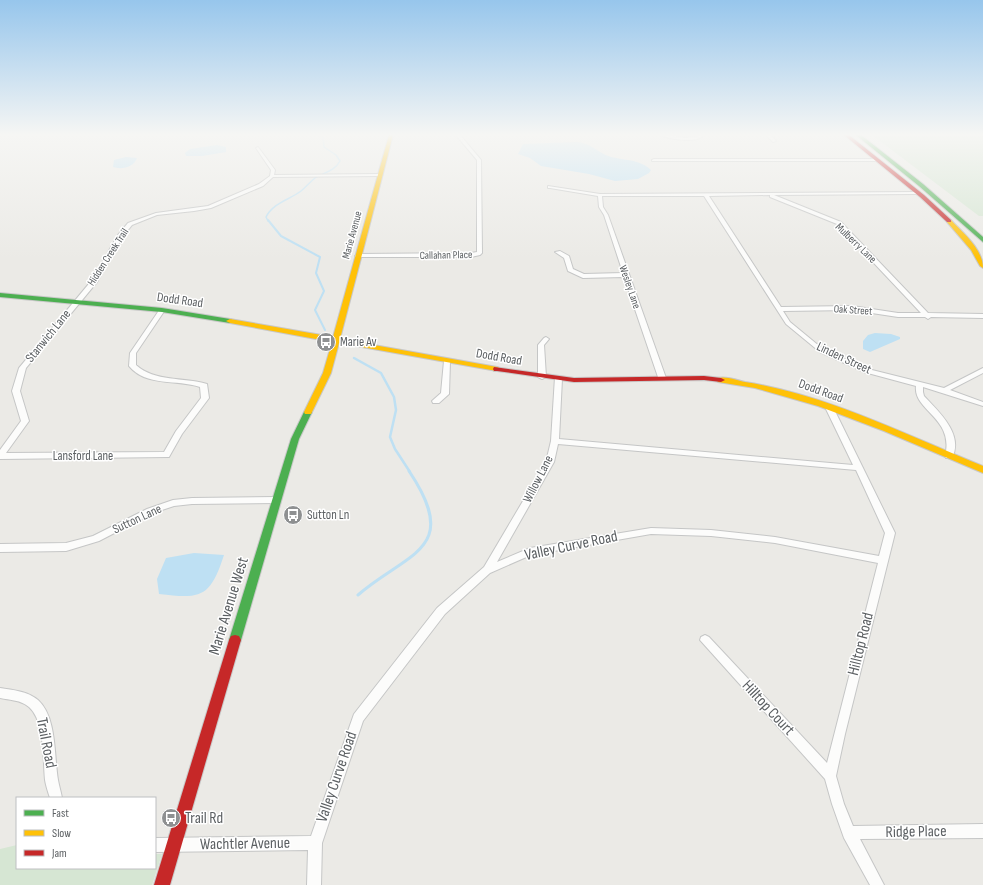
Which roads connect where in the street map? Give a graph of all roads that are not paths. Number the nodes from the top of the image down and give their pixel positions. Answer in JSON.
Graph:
{"nodes":[{"id":1,"x":272,"y":176,"type":"edge"},
{"id":2,"x":380,"y":176,"type":"edge"},
{"id":3,"x":479,"y":176,"type":"edge"},
{"id":4,"x":897,"y":176,"type":"edge"},
{"id":5,"x":910,"y":176,"type":"edge"},
{"id":6,"x":921,"y":176,"type":"edge"},
{"id":7,"x":550,"y":187,"type":"dead end"},
{"id":8,"x":918,"y":193,"type":"junction"},
{"id":9,"x":767,"y":194,"type":"junction"},
{"id":10,"x":706,"y":195,"type":"junction"},
{"id":11,"x":933,"y":195,"type":"junction"},
{"id":12,"x":600,"y":196,"type":"junction"},
{"id":13,"x":962,"y":209,"type":"dead end"},
{"id":14,"x":981,"y":225,"type":"dead end"},
{"id":15,"x":983,"y":240,"type":"edge"},
{"id":16,"x":558,"y":252,"type":"dead end"},
{"id":17,"x":358,"y":256,"type":"junction"},
{"id":18,"x":983,"y":266,"type":"edge"},
{"id":19,"x":625,"y":275,"type":"junction"},
{"id":20,"x":0,"y":295,"type":"edge"},
{"id":21,"x":75,"y":303,"type":"junction"},
{"id":22,"x":778,"y":309,"type":"junction"},
{"id":23,"x":162,"y":310,"type":"junction"},
{"id":24,"x":983,"y":316,"type":"edge"},
{"id":25,"x":928,"y":317,"type":"junction"},
{"id":26,"x":546,"y":339,"type":"dead end"},
{"id":27,"x":336,"y":341,"type":"junction"},
{"id":28,"x":447,"y":361,"type":"junction"},
{"id":29,"x":983,"y":370,"type":"edge"},
{"id":30,"x":542,"y":377,"type":"junction"},
{"id":31,"x":662,"y":378,"type":"junction"},
{"id":32,"x":558,"y":379,"type":"junction"},
{"id":33,"x":920,"y":384,"type":"junction"},
{"id":34,"x":944,"y":391,"type":"junction"},
{"id":35,"x":436,"y":401,"type":"dead end"},
{"id":36,"x":983,"y":404,"type":"edge"},
{"id":37,"x":829,"y":407,"type":"junction"},
{"id":38,"x":555,"y":441,"type":"junction"},
{"id":39,"x":0,"y":456,"type":"edge"},
{"id":40,"x":949,"y":456,"type":"junction"},
{"id":41,"x":859,"y":468,"type":"junction"},
{"id":42,"x":983,"y":470,"type":"edge"},
{"id":43,"x":277,"y":500,"type":"junction"},
{"id":44,"x":0,"y":548,"type":"edge"},
{"id":45,"x":883,"y":560,"type":"junction"},
{"id":46,"x":487,"y":570,"type":"junction"},
{"id":47,"x":705,"y":640,"type":"dead end"},
{"id":48,"x":0,"y":693,"type":"edge"},
{"id":49,"x":830,"y":776,"type":"junction"},
{"id":50,"x":56,"y":797,"type":"edge"},
{"id":51,"x":983,"y":831,"type":"edge"},
{"id":52,"x":849,"y":833,"type":"junction"},
{"id":53,"x":315,"y":843,"type":"junction"},
{"id":54,"x":156,"y":845,"type":"edge"},
{"id":55,"x":174,"y":845,"type":"junction"},
{"id":56,"x":162,"y":885,"type":"edge"},
{"id":57,"x":314,"y":885,"type":"edge"},
{"id":58,"x":877,"y":885,"type":"edge"}],
"edges":[{"from":1,"to":21,"type":"street","name":"Hidden Creek Trail"},
{"from":2,"to":17,"type":"main road","name":"Marie Avenue"},
{"from":3,"to":17,"type":"street","name":"Callahan Place"},
{"from":4,"to":8,"type":"main road"},
{"from":5,"to":11,"type":"main road"},
{"from":6,"to":13,"type":"main road"},
{"from":7,"to":12,"type":"street"},
{"from":8,"to":9,"type":"street"},
{"from":8,"to":18,"type":"main road"},
{"from":9,"to":10,"type":"street"},
{"from":9,"to":25,"type":"street","name":"Mulberry Lane"},
{"from":10,"to":12,"type":"street"},
{"from":10,"to":22,"type":"street","name":"Linden Street"},
{"from":11,"to":14,"type":"main road"},
{"from":11,"to":15,"type":"main road"},
{"from":12,"to":19,"type":"street","name":"Wesley Lane"},
{"from":16,"to":19,"type":"street"},
{"from":17,"to":27,"type":"main road","name":"Marie Avenue"},
{"from":19,"to":31,"type":"street","name":"Wesley Lane"},
{"from":20,"to":21,"type":"main road","name":"Dodd Road"},
{"from":21,"to":23,"type":"main road","name":"Dodd Road"},
{"from":21,"to":39,"type":"street","name":"Stanwich Lane"},
{"from":22,"to":25,"type":"street","name":"Oak Street"},
{"from":22,"to":33,"type":"street","name":"Linden Street"},
{"from":23,"to":27,"type":"main road","name":"Dodd Road"},
{"from":23,"to":39,"type":"street","name":"Lansford Lane"},
{"from":24,"to":25,"type":"street","name":"Oak Street"},
{"from":26,"to":30,"type":"street"},
{"from":27,"to":28,"type":"main road","name":"Dodd Road"},
{"from":27,"to":43,"type":"main road","name":"Marie Avenue West"},
{"from":28,"to":30,"type":"main road","name":"Dodd Road"},
{"from":28,"to":35,"type":"street"},
{"from":29,"to":34,"type":"street"},
{"from":30,"to":32,"type":"main road","name":"Dodd Road"},
{"from":31,"to":32,"type":"main road","name":"Dodd Road"},
{"from":31,"to":37,"type":"main road","name":"Dodd Road"},
{"from":32,"to":38,"type":"street","name":"Willow Lane"},
{"from":33,"to":34,"type":"street","name":"Linden Street"},
{"from":33,"to":40,"type":"street"},
{"from":34,"to":36,"type":"street","name":"Linden Street"},
{"from":37,"to":40,"type":"main road","name":"Dodd Road"},
{"from":37,"to":41,"type":"street","name":"Hilltop Road"},
{"from":38,"to":41,"type":"street"},
{"from":38,"to":46,"type":"street","name":"Willow Lane"},
{"from":40,"to":42,"type":"main road","name":"Dodd Road"},
{"from":41,"to":45,"type":"street","name":"Hilltop Road"},
{"from":43,"to":44,"type":"street","name":"Sutton Lane"},
{"from":43,"to":55,"type":"main road","name":"Marie Avenue West"},
{"from":45,"to":46,"type":"street","name":"Valley Curve Road"},
{"from":45,"to":49,"type":"street","name":"Hilltop Road"},
{"from":46,"to":53,"type":"street","name":"Valley Curve Road"},
{"from":47,"to":49,"type":"street","name":"Hilltop Court"},
{"from":48,"to":50,"type":"street","name":"Trail Road"},
{"from":49,"to":52,"type":"street","name":"Hilltop Road"},
{"from":51,"to":52,"type":"street","name":"Ridge Place"},
{"from":52,"to":58,"type":"street","name":"Hilltop Road"},
{"from":53,"to":55,"type":"street","name":"Wachtler Avenue"},
{"from":53,"to":57,"type":"street","name":"Valley Curve Road"},
{"from":54,"to":55,"type":"street"},
{"from":55,"to":56,"type":"main road","name":"Marie Avenue West"}]}
